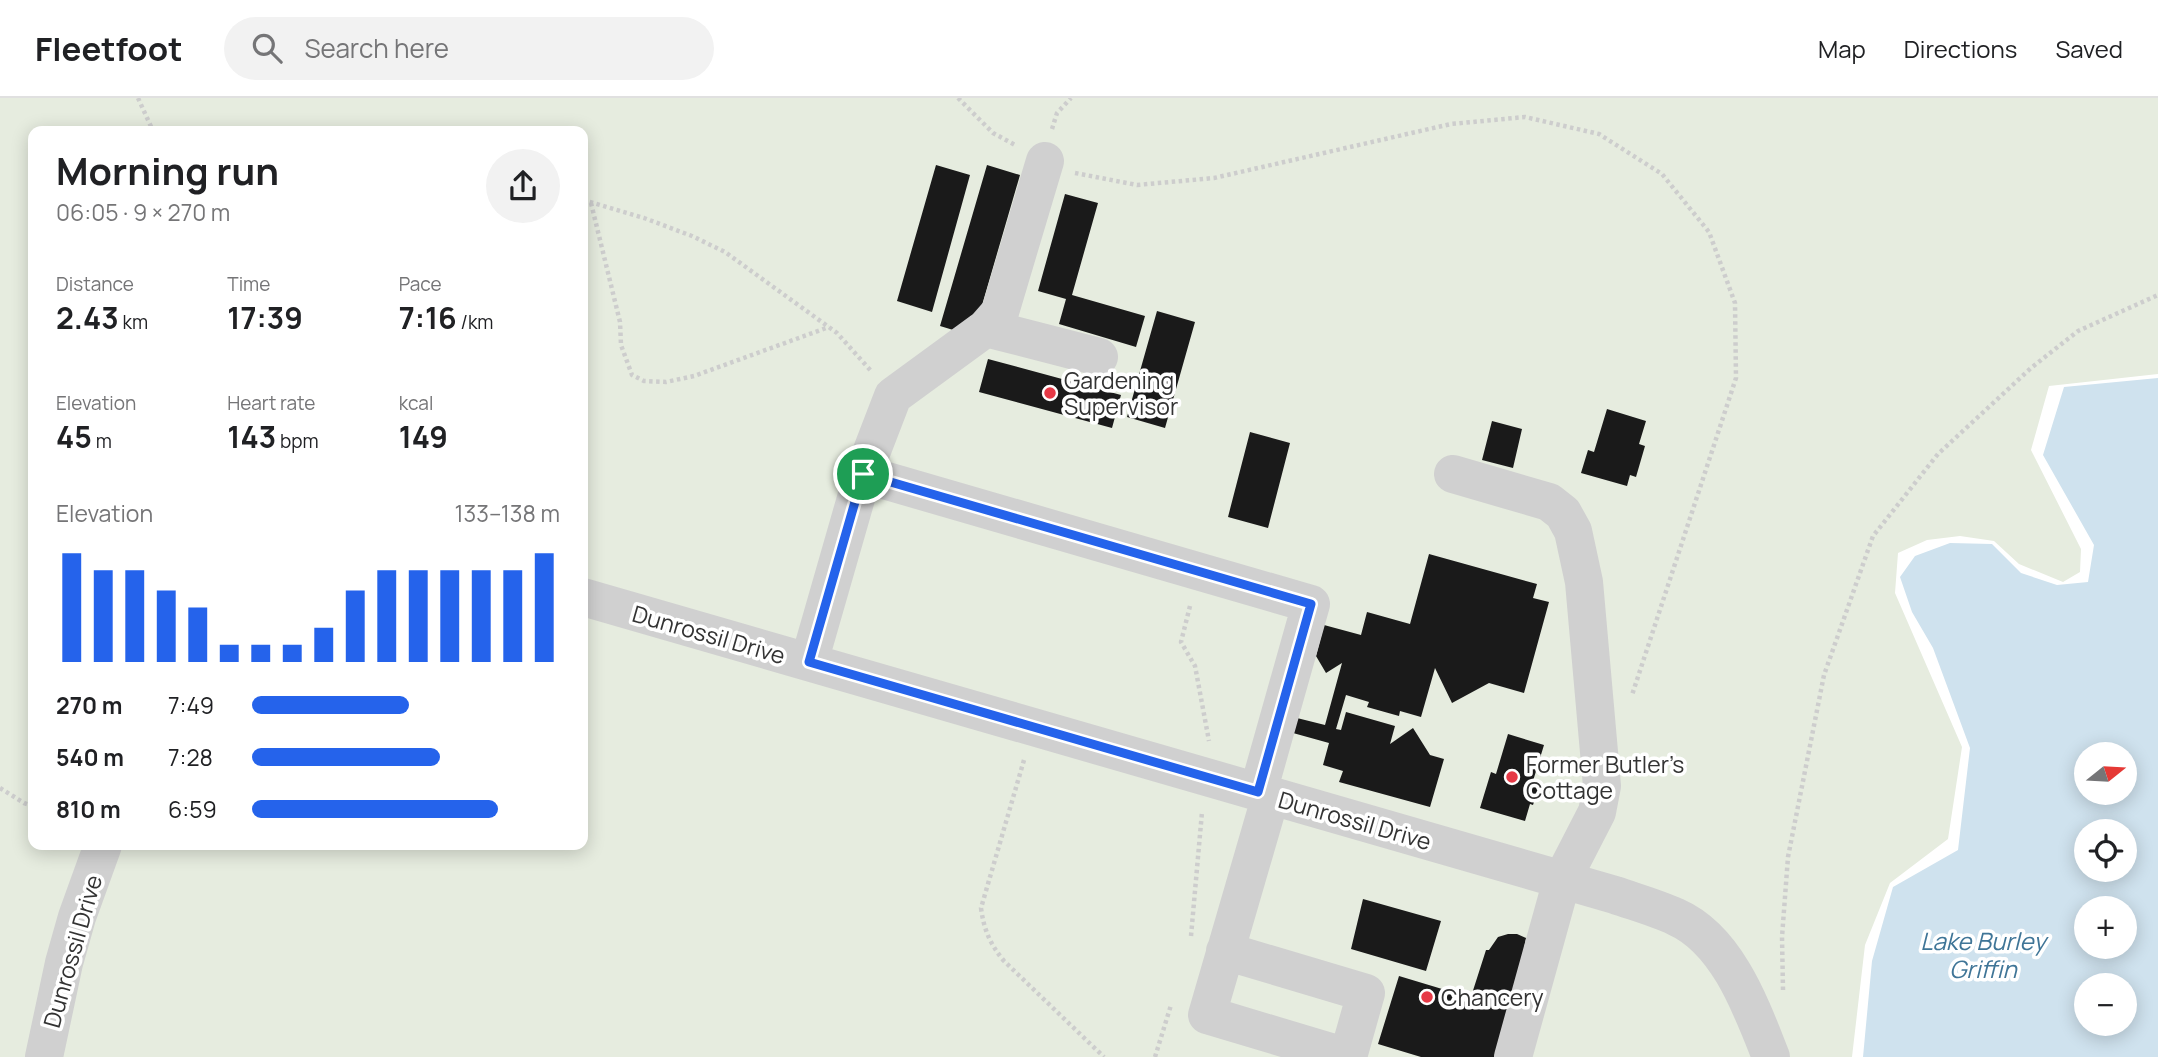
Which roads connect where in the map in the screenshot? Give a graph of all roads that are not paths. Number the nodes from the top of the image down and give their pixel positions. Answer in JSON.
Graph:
{"nodes":[{"id":1,"x":1045,"y":161,"type":"road end"},
{"id":2,"x":986,"y":328,"type":"junction"},
{"id":3,"x":1099,"y":357,"type":"dead end"},
{"id":4,"x":863,"y":474,"type":"junction"},
{"id":5,"x":1453,"y":474,"type":"dead end"},
{"id":6,"x":588,"y":598,"type":"edge"},
{"id":7,"x":809,"y":662,"type":"junction"},
{"id":8,"x":1264,"y":794,"type":"junction"},
{"id":9,"x":101,"y":850,"type":"edge"},
{"id":10,"x":1562,"y":880,"type":"junction"},
{"id":11,"x":1207,"y":948,"type":"junction"},
{"id":12,"x":44,"y":1057,"type":"edge"},
{"id":13,"x":1347,"y":1057,"type":"edge"},
{"id":14,"x":1513,"y":1057,"type":"edge"},
{"id":15,"x":1771,"y":1057,"type":"edge"}],
"edges":[{"from":1,"to":2,"type":"lane"},
{"from":2,"to":3,"type":"lane"},
{"from":2,"to":4,"type":"lane"},
{"from":4,"to":7,"type":"lane"},
{"from":4,"to":8,"type":"lane"},
{"from":5,"to":10,"type":"lane"},
{"from":6,"to":7,"type":"lane","name":"Dunrossil Drive"},
{"from":7,"to":8,"type":"lane","name":"Dunrossil Drive"},
{"from":8,"to":10,"type":"lane","name":"Dunrossil Drive"},
{"from":8,"to":11,"type":"lane"},
{"from":9,"to":12,"type":"lane","name":"Dunrossil Drive"},
{"from":10,"to":14,"type":"lane"},
{"from":10,"to":15,"type":"lane","name":"Dunrossil Drive"},
{"from":11,"to":13,"type":"lane"},
{"from":11,"to":13,"type":"lane"}]}
